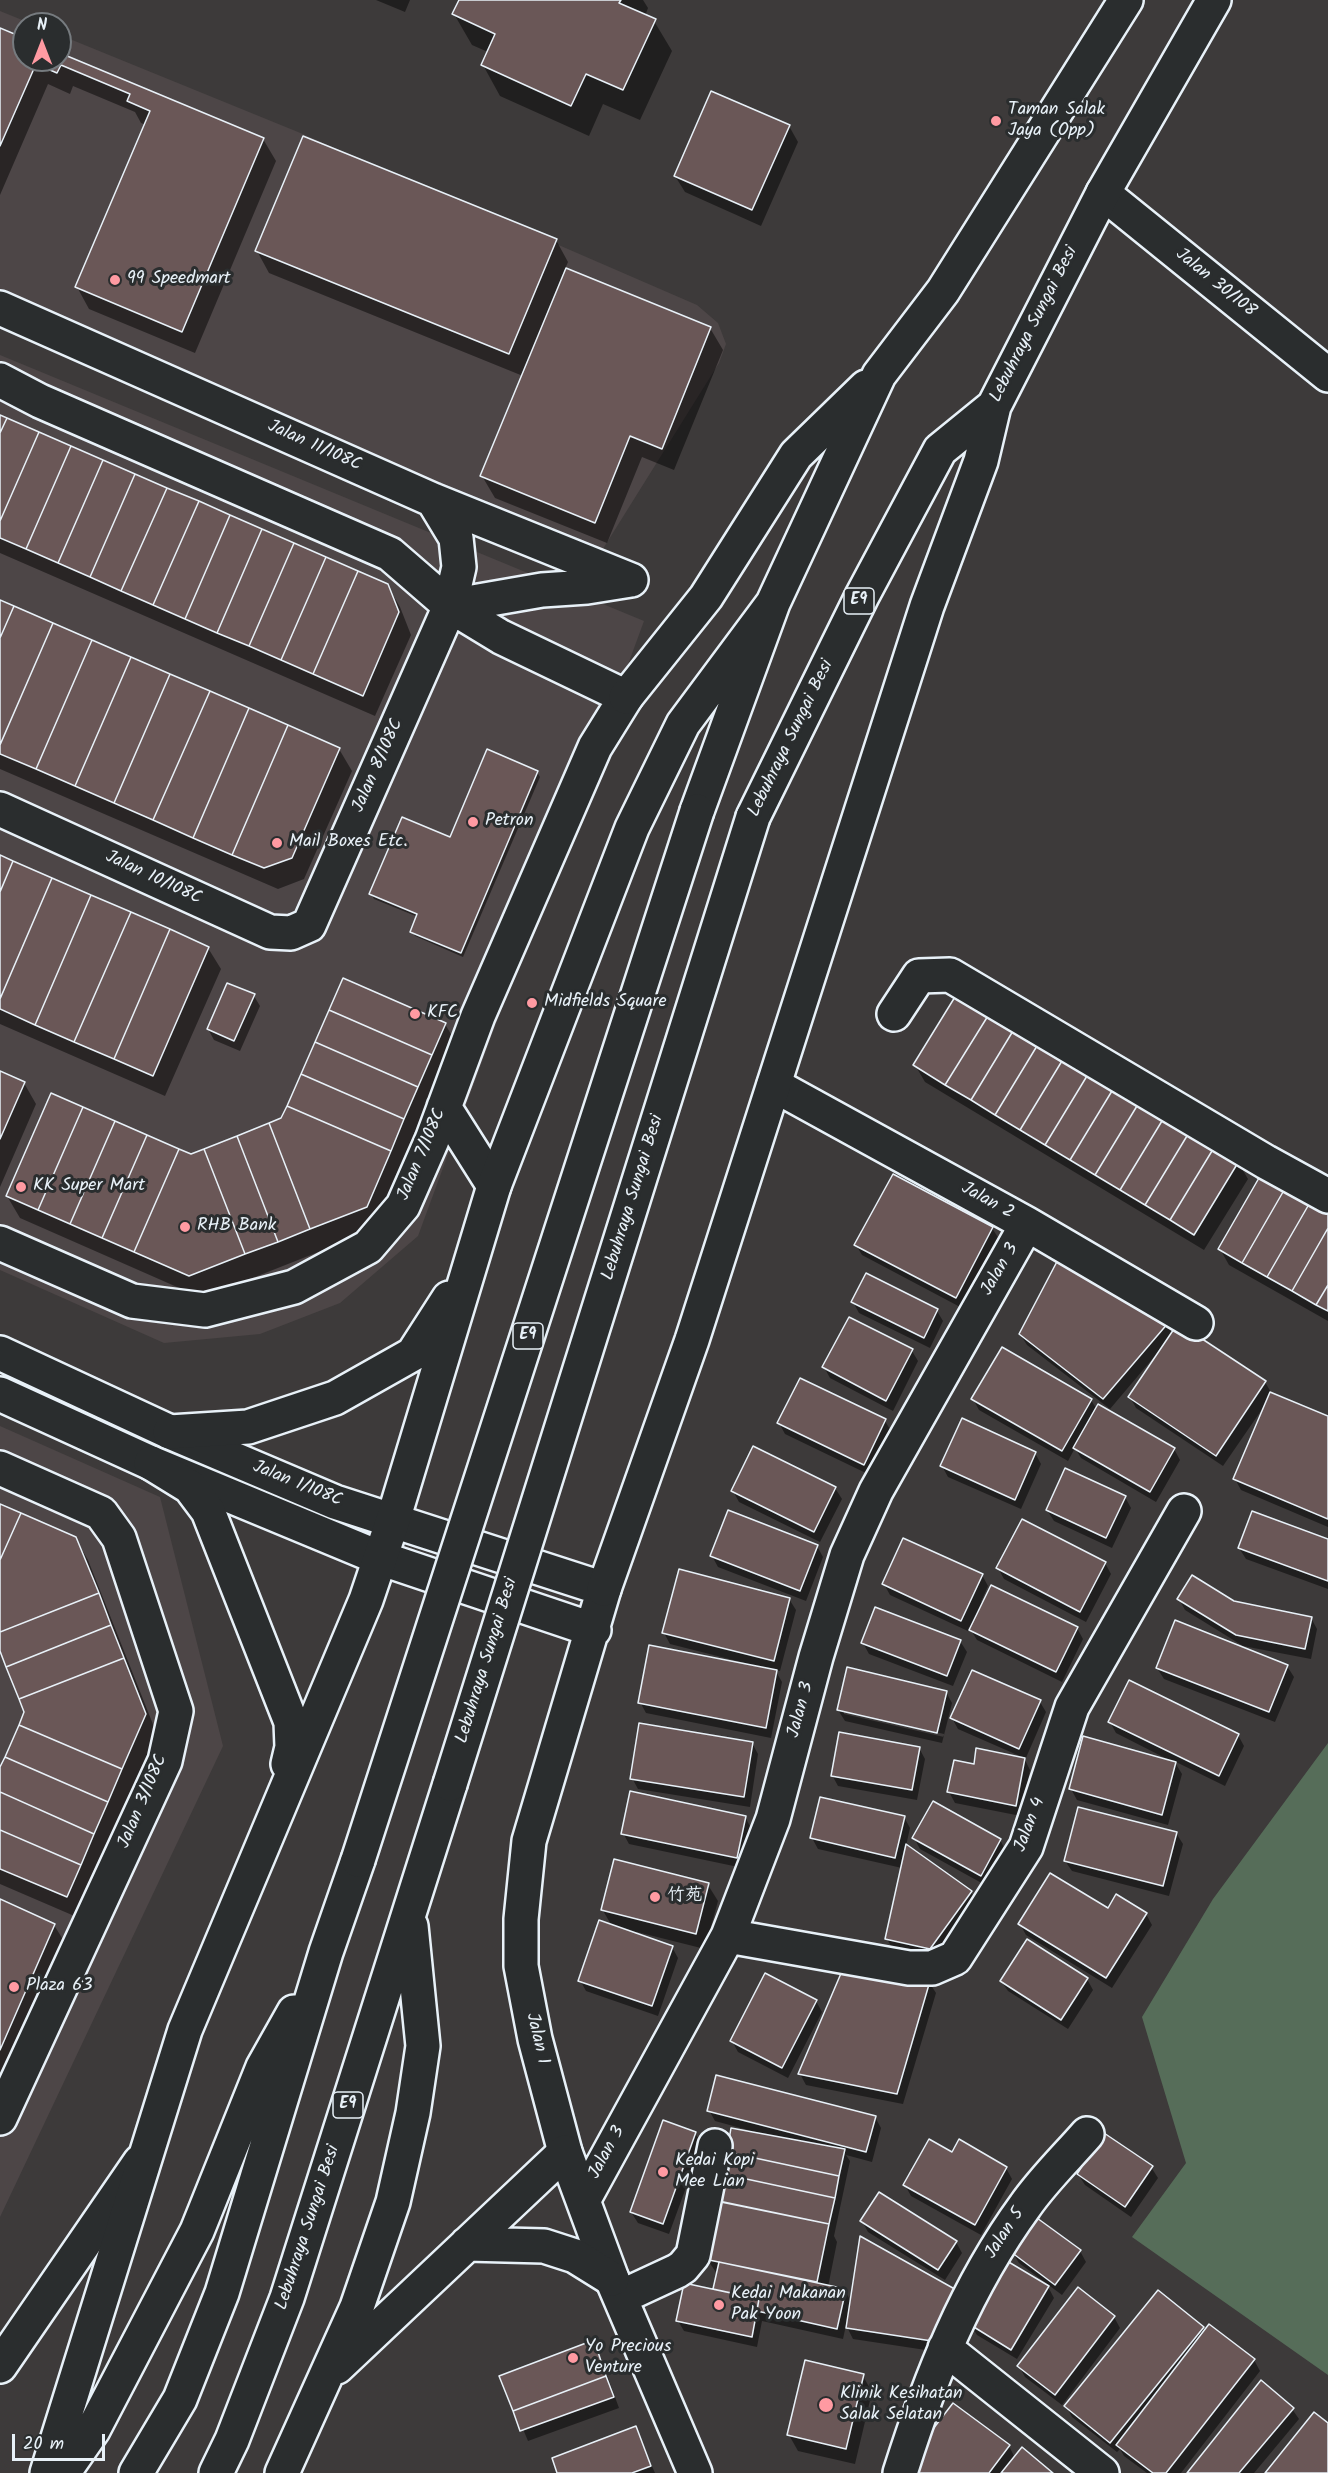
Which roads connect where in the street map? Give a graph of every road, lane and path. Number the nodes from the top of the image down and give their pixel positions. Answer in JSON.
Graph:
{"nodes":[{"id":1,"x":1126,"y":0,"type":"edge"},
{"id":2,"x":1214,"y":0,"type":"edge"},
{"id":3,"x":1103,"y":193,"type":"junction"},
{"id":4,"x":0,"y":308,"type":"edge"},
{"id":5,"x":879,"y":375,"type":"junction"},
{"id":6,"x":1328,"y":375,"type":"edge"},
{"id":7,"x":0,"y":380,"type":"edge"},
{"id":8,"x":994,"y":406,"type":"junction"},
{"id":9,"x":433,"y":500,"type":"junction"},
{"id":10,"x":773,"y":603,"type":"junction"},
{"id":11,"x":450,"y":606,"type":"junction"},
{"id":12,"x":626,"y":697,"type":"junction"},
{"id":13,"x":0,"y":809,"type":"edge"},
{"id":14,"x":309,"y":926,"type":"joint"},
{"id":15,"x":894,"y":1014,"type":"dead end"},
{"id":16,"x":774,"y":1085,"type":"junction"},
{"id":17,"x":444,"y":1107,"type":"junction"},
{"id":18,"x":494,"y":1186,"type":"junction"},
{"id":19,"x":1328,"y":1196,"type":"edge"},
{"id":20,"x":1027,"y":1224,"type":"junction"},
{"id":21,"x":0,"y":1243,"type":"edge"},
{"id":22,"x":469,"y":1267,"type":"junction"},
{"id":23,"x":1196,"y":1323,"type":"dead end"},
{"id":24,"x":0,"y":1353,"type":"edge"},
{"id":25,"x":0,"y":1394,"type":"edge"},
{"id":26,"x":170,"y":1432,"type":"junction"},
{"id":27,"x":151,"y":1462,"type":"junction"},
{"id":28,"x":0,"y":1468,"type":"edge"},
{"id":29,"x":1184,"y":1511,"type":"dead end"},
{"id":30,"x":393,"y":1520,"type":"junction"},
{"id":31,"x":380,"y":1558,"type":"junction"},
{"id":32,"x":604,"y":1590,"type":"junction"},
{"id":33,"x":594,"y":1630,"type":"junction"},
{"id":34,"x":279,"y":1807,"type":"junction"},
{"id":35,"x":410,"y":1912,"type":"junction"},
{"id":36,"x":728,"y":1936,"type":"junction"},
{"id":37,"x":326,"y":1952,"type":"junction"},
{"id":38,"x":0,"y":2118,"type":"edge"},
{"id":39,"x":1088,"y":2134,"type":"dead end"},
{"id":40,"x":715,"y":2146,"type":"dead end"},
{"id":41,"x":565,"y":2152,"type":"junction"},
{"id":42,"x":146,"y":2154,"type":"junction"},
{"id":43,"x":584,"y":2199,"type":"junction"},
{"id":44,"x":467,"y":2244,"type":"junction"},
{"id":45,"x":616,"y":2288,"type":"junction"},
{"id":46,"x":945,"y":2348,"type":"junction"},
{"id":47,"x":0,"y":2366,"type":"edge"},
{"id":48,"x":327,"y":2377,"type":"junction"},
{"id":49,"x":47,"y":2473,"type":"edge"},
{"id":50,"x":63,"y":2473,"type":"edge"},
{"id":51,"x":136,"y":2473,"type":"edge"},
{"id":52,"x":216,"y":2473,"type":"edge"},
{"id":53,"x":282,"y":2473,"type":"edge"},
{"id":54,"x":695,"y":2473,"type":"edge"},
{"id":55,"x":900,"y":2473,"type":"edge"},
{"id":56,"x":1102,"y":2473,"type":"edge"}],
"edges":[{"from":1,"to":5,"type":"main road","number":"E9"},
{"from":2,"to":3,"type":"main road","name":"Lebuhraya Sungai Besi","number":"E9"},
{"from":3,"to":6,"type":"main road","name":"Jalan 30/108"},
{"from":3,"to":8,"type":"main road","name":"Lebuhraya Sungai Besi","number":"E9"},
{"from":4,"to":9,"type":"main road","name":"Jalan 11/108C"},
{"from":5,"to":10,"type":"main road","number":"E9"},
{"from":5,"to":12,"type":"main road","name":"Jalan 7/108C"},
{"from":7,"to":11,"type":"main road"},
{"from":8,"to":16,"type":"main road","name":"Jalan 1"},
{"from":8,"to":35,"type":"main road","name":"Lebuhraya Sungai Besi","number":"E9","bridge":true},
{"from":9,"to":11,"type":"main road","name":"Jalan 8/108C"},
{"from":9,"to":11,"type":"main road","name":"Jalan 11/108C"},
{"from":10,"to":18,"type":"main road"},
{"from":10,"to":37,"type":"main road","number":"E9","bridge":true},
{"from":11,"to":12,"type":"main road"},
{"from":11,"to":14,"type":"main road","name":"Jalan 8/108C"},
{"from":12,"to":17,"type":"main road","name":"Jalan 7/108C"},
{"from":13,"to":14,"type":"main road","name":"Jalan 10/108C"},
{"from":15,"to":19,"type":"main road"},
{"from":16,"to":20,"type":"main road","name":"Jalan 2"},
{"from":16,"to":32,"type":"main road","name":"Jalan 1"},
{"from":17,"to":18,"type":"main road"},
{"from":17,"to":21,"type":"main road","name":"Jalan 7/108C"},
{"from":18,"to":22,"type":"main road"},
{"from":20,"to":23,"type":"main road","name":"Jalan 2"},
{"from":20,"to":36,"type":"main road","name":"Jalan 3"},
{"from":22,"to":26,"type":"main road"},
{"from":22,"to":30,"type":"main road"},
{"from":24,"to":26,"type":"main road","name":"Jalan 1/108C"},
{"from":25,"to":27,"type":"main road","name":"Jalan 1/108C"},
{"from":26,"to":30,"type":"main road","name":"Jalan 1/108C"},
{"from":27,"to":31,"type":"main road","name":"Jalan 1/108C"},
{"from":27,"to":34,"type":"main road"},
{"from":28,"to":38,"type":"main road","name":"Jalan 3/108C"},
{"from":29,"to":36,"type":"main road","name":"Jalan 4"},
{"from":30,"to":31,"type":"main road"},
{"from":30,"to":32,"type":"main road","name":"Jalan 1/108C"},
{"from":31,"to":33,"type":"main road","name":"Jalan 1/108C"},
{"from":31,"to":34,"type":"main road"},
{"from":32,"to":33,"type":"main road","name":"Jalan 1"},
{"from":33,"to":41,"type":"main road","name":"Jalan 1"},
{"from":34,"to":42,"type":"main road"},
{"from":35,"to":48,"type":"main road"},
{"from":35,"to":52,"type":"main road","name":"Lebuhraya Sungai Besi","number":"E9"},
{"from":36,"to":43,"type":"main road","name":"Jalan 3"},
{"from":37,"to":50,"type":"main road"},
{"from":37,"to":51,"type":"main road","number":"E9"},
{"from":39,"to":46,"type":"main road","name":"Jalan 5"},
{"from":40,"to":45,"type":"main road"},
{"from":41,"to":43,"type":"main road","name":"Jalan 1"},
{"from":41,"to":44,"type":"main road"},
{"from":42,"to":47,"type":"main road"},
{"from":42,"to":49,"type":"main road"},
{"from":43,"to":45,"type":"main road","name":"Jalan 1"},
{"from":44,"to":45,"type":"main road"},
{"from":44,"to":48,"type":"main road"},
{"from":45,"to":54,"type":"main road","name":"Jalan 1"},
{"from":46,"to":55,"type":"main road","name":"Jalan 5"},
{"from":46,"to":56,"type":"main road"},
{"from":48,"to":53,"type":"main road"}]}
